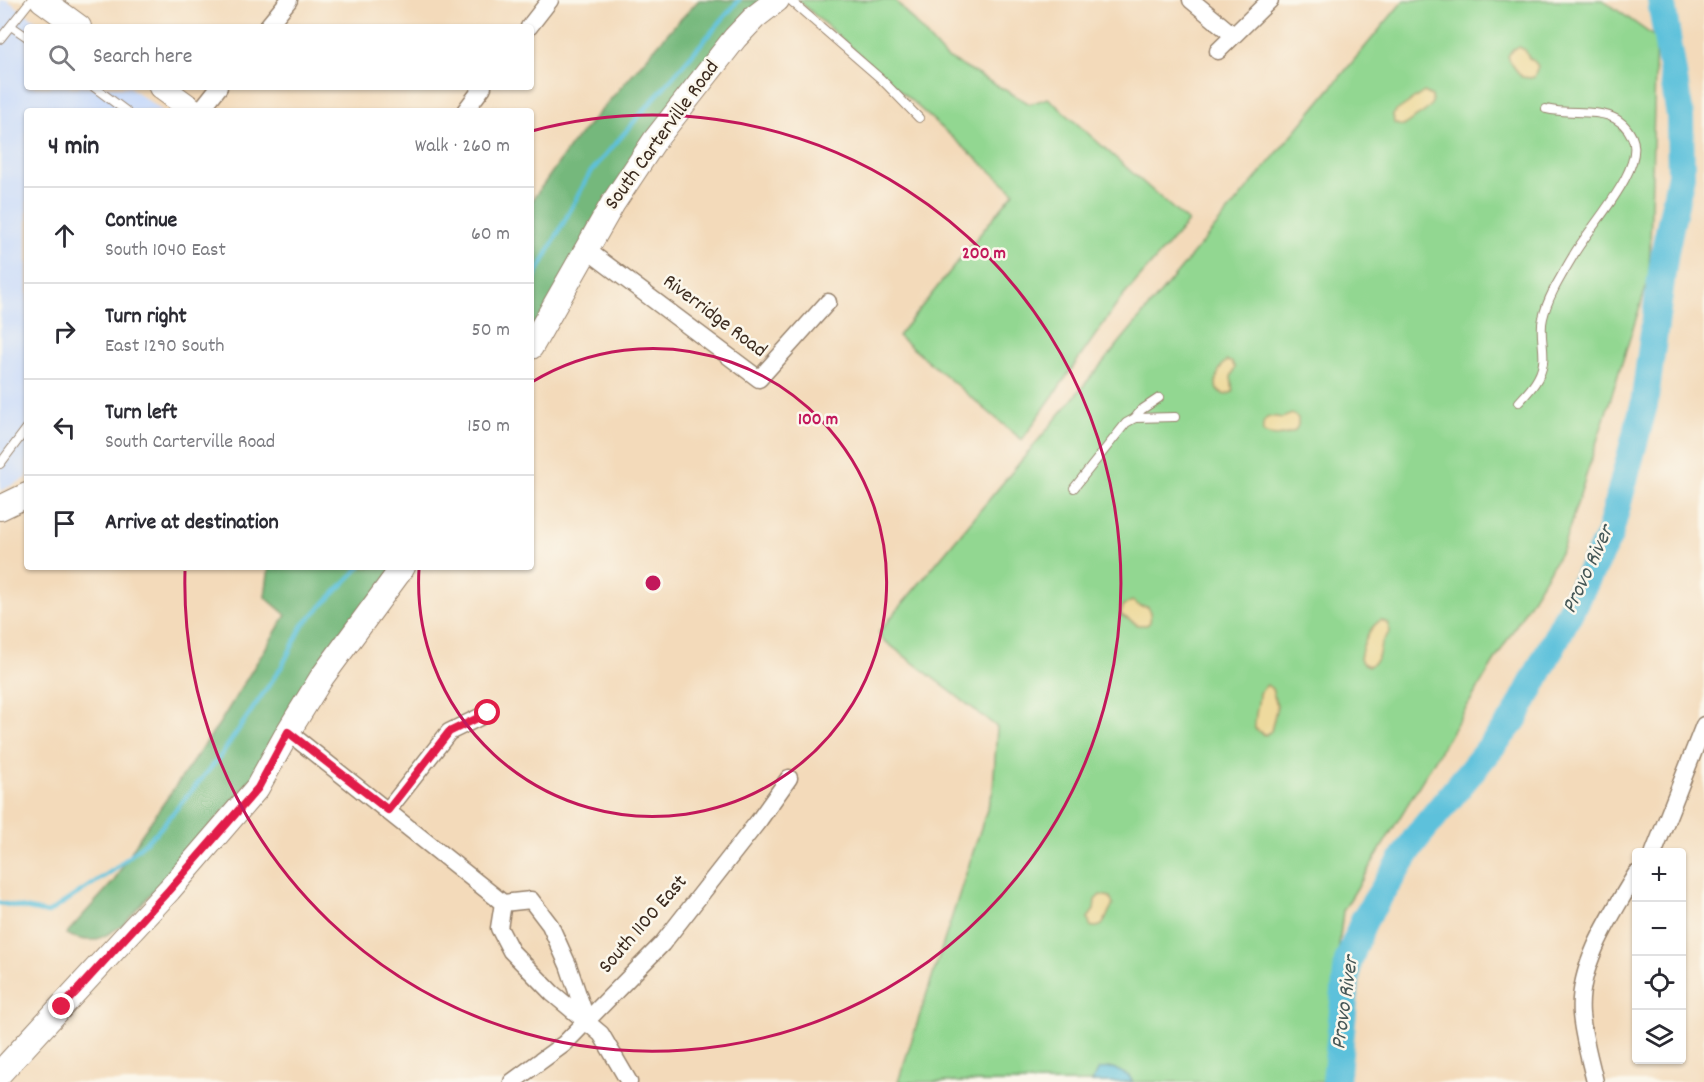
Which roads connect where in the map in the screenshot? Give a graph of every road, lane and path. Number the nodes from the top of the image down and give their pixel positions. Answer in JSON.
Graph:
{"nodes":[{"id":1,"x":289,"y":0,"type":"edge"},
{"id":2,"x":550,"y":0,"type":"edge"},
{"id":3,"x":777,"y":0,"type":"edge"},
{"id":4,"x":790,"y":0,"type":"edge"},
{"id":5,"x":1191,"y":0,"type":"edge"},
{"id":6,"x":1270,"y":0,"type":"edge"},
{"id":7,"x":45,"y":2,"type":"edge"},
{"id":8,"x":75,"y":24,"type":"edge"},
{"id":9,"x":269,"y":24,"type":"edge"},
{"id":10,"x":531,"y":24,"type":"edge"},
{"id":11,"x":11,"y":26,"type":"junction"},
{"id":12,"x":24,"y":35,"type":"edge"},
{"id":13,"x":1233,"y":35,"type":"junction"},
{"id":14,"x":0,"y":39,"type":"edge"},
{"id":15,"x":1218,"y":51,"type":"dead end"},
{"id":16,"x":98,"y":90,"type":"edge"},
{"id":17,"x":165,"y":90,"type":"edge"},
{"id":18,"x":217,"y":90,"type":"edge"},
{"id":19,"x":481,"y":90,"type":"edge"},
{"id":20,"x":122,"y":108,"type":"edge"},
{"id":21,"x":190,"y":108,"type":"edge"},
{"id":22,"x":202,"y":108,"type":"edge"},
{"id":23,"x":467,"y":108,"type":"edge"},
{"id":24,"x":1546,"y":109,"type":"dead end"},
{"id":25,"x":919,"y":118,"type":"dead end"},
{"id":26,"x":587,"y":249,"type":"junction"},
{"id":27,"x":828,"y":302,"type":"dead end"},
{"id":28,"x":534,"y":342,"type":"edge"},
{"id":29,"x":1159,"y":398,"type":"dead end"},
{"id":30,"x":1519,"y":402,"type":"dead end"},
{"id":31,"x":1175,"y":417,"type":"dead end"},
{"id":32,"x":1135,"y":418,"type":"junction"},
{"id":33,"x":24,"y":432,"type":"edge"},
{"id":34,"x":0,"y":464,"type":"edge"},
{"id":35,"x":1074,"y":488,"type":"dead end"},
{"id":36,"x":24,"y":496,"type":"edge"},
{"id":37,"x":0,"y":508,"type":"edge"},
{"id":38,"x":401,"y":570,"type":"edge"},
{"id":39,"x":488,"y":713,"type":"dead end"},
{"id":40,"x":1704,"y":725,"type":"edge"},
{"id":41,"x":288,"y":732,"type":"junction"},
{"id":42,"x":789,"y":778,"type":"dead end"},
{"id":43,"x":388,"y":810,"type":"junction"},
{"id":44,"x":1656,"y":848,"type":"edge"},
{"id":45,"x":1632,"y":881,"type":"edge"},
{"id":46,"x":503,"y":903,"type":"junction"},
{"id":47,"x":587,"y":1021,"type":"junction"},
{"id":48,"x":0,"y":1073,"type":"edge"},
{"id":49,"x":512,"y":1082,"type":"edge"},
{"id":50,"x":629,"y":1082,"type":"edge"},
{"id":51,"x":1594,"y":1082,"type":"edge"}],
"edges":[{"from":1,"to":9,"type":"street"},
{"from":2,"to":10,"type":"street"},
{"from":3,"to":26,"type":"street","name":"South Carterville Road"},
{"from":4,"to":25,"type":"lane"},
{"from":5,"to":13,"type":"street"},
{"from":6,"to":13,"type":"street"},
{"from":7,"to":8,"type":"street"},
{"from":7,"to":11,"type":"lane"},
{"from":11,"to":12,"type":"lane"},
{"from":11,"to":14,"type":"lane"},
{"from":13,"to":15,"type":"street"},
{"from":16,"to":20,"type":"lane"},
{"from":17,"to":21,"type":"street"},
{"from":18,"to":22,"type":"street"},
{"from":19,"to":23,"type":"street"},
{"from":24,"to":30,"type":"lane"},
{"from":26,"to":27,"type":"street","name":"Riverridge Road"},
{"from":26,"to":28,"type":"street","name":"South Carterville Road"},
{"from":29,"to":32,"type":"lane"},
{"from":31,"to":32,"type":"lane"},
{"from":32,"to":35,"type":"lane"},
{"from":33,"to":34,"type":"lane"},
{"from":36,"to":37,"type":"street"},
{"from":38,"to":41,"type":"street"},
{"from":39,"to":43,"type":"street"},
{"from":40,"to":44,"type":"street"},
{"from":41,"to":43,"type":"street"},
{"from":41,"to":48,"type":"street"},
{"from":42,"to":47,"type":"street","name":"South 1100 East"},
{"from":43,"to":46,"type":"street"},
{"from":45,"to":51,"type":"street"},
{"from":46,"to":47,"type":"street"},
{"from":46,"to":47,"type":"street"},
{"from":47,"to":49,"type":"street","name":"South 1100 East"},
{"from":47,"to":50,"type":"street"}]}
